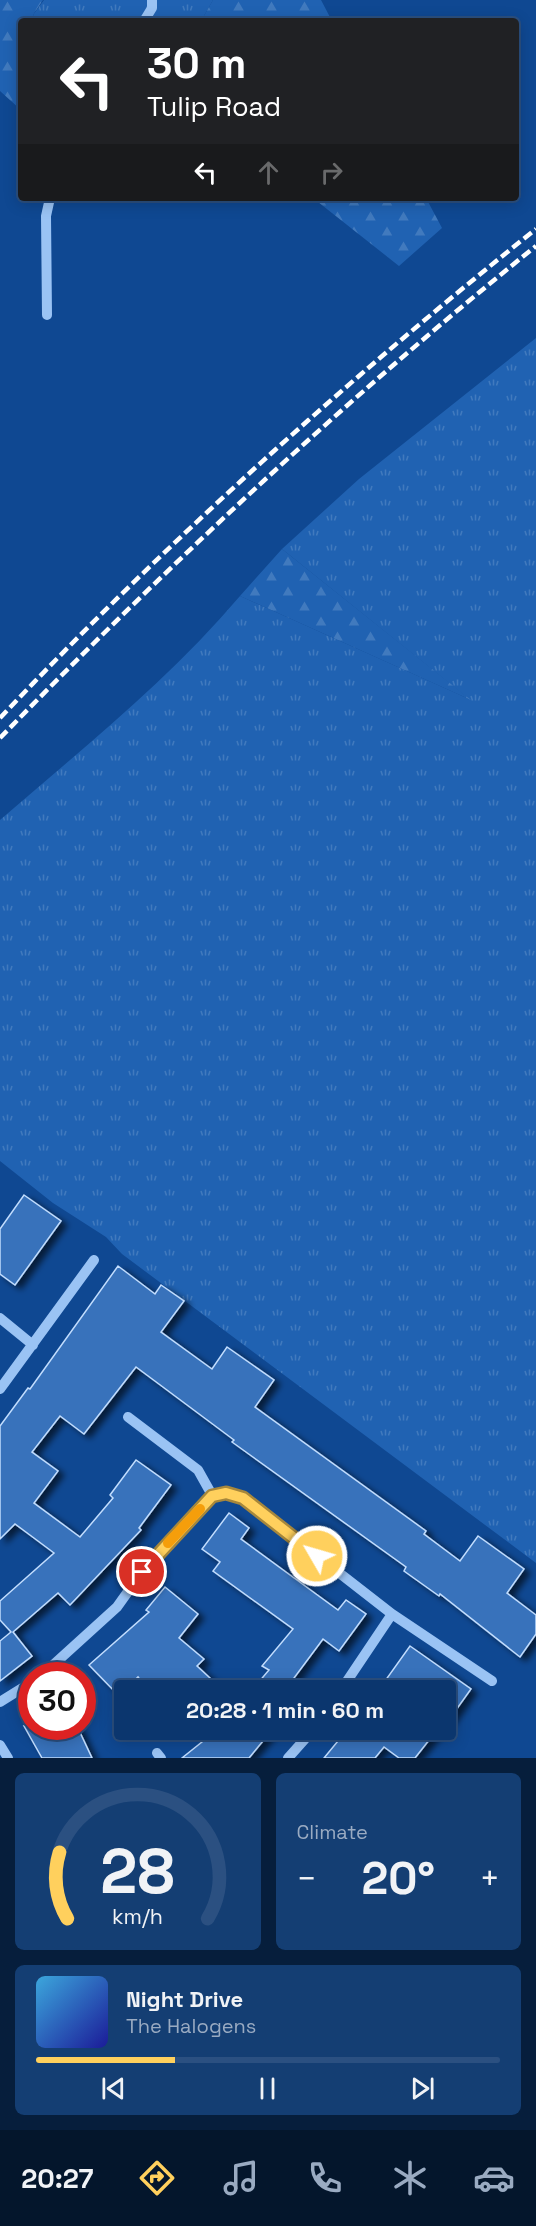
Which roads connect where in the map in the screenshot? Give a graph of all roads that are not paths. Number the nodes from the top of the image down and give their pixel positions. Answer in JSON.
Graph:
{"nodes":[{"id":1,"x":153,"y":0,"type":"edge"},
{"id":2,"x":146,"y":18,"type":"edge"},
{"id":3,"x":49,"y":201,"type":"edge"},
{"id":4,"x":47,"y":315,"type":"dead end"},
{"id":5,"x":94,"y":1260,"type":"dead end"},
{"id":6,"x":0,"y":1318,"type":"edge"},
{"id":7,"x":33,"y":1345,"type":"junction"},
{"id":8,"x":0,"y":1389,"type":"edge"},
{"id":9,"x":128,"y":1417,"type":"dead end"},
{"id":10,"x":212,"y":1496,"type":"junction"},
{"id":11,"x":392,"y":1614,"type":"junction"},
{"id":12,"x":56,"y":1662,"type":"edge"},
{"id":13,"x":348,"y":1680,"type":"edge"},
{"id":14,"x":492,"y":1681,"type":"dead end"},
{"id":15,"x":18,"y":1691,"type":"edge"},
{"id":16,"x":0,"y":1702,"type":"edge"},
{"id":17,"x":304,"y":1740,"type":"edge"},
{"id":18,"x":0,"y":1745,"type":"edge"},
{"id":19,"x":8,"y":1758,"type":"edge"},
{"id":20,"x":288,"y":1758,"type":"edge"}],
"edges":[{"from":1,"to":2,"type":"street"},
{"from":3,"to":4,"type":"street"},
{"from":5,"to":7,"type":"street"},
{"from":6,"to":7,"type":"street"},
{"from":7,"to":8,"type":"street"},
{"from":9,"to":10,"type":"street"},
{"from":10,"to":11,"type":"street"},
{"from":10,"to":12,"type":"street"},
{"from":11,"to":13,"type":"street"},
{"from":11,"to":14,"type":"street"},
{"from":15,"to":16,"type":"street"},
{"from":17,"to":20,"type":"street"},
{"from":18,"to":19,"type":"street"}]}
